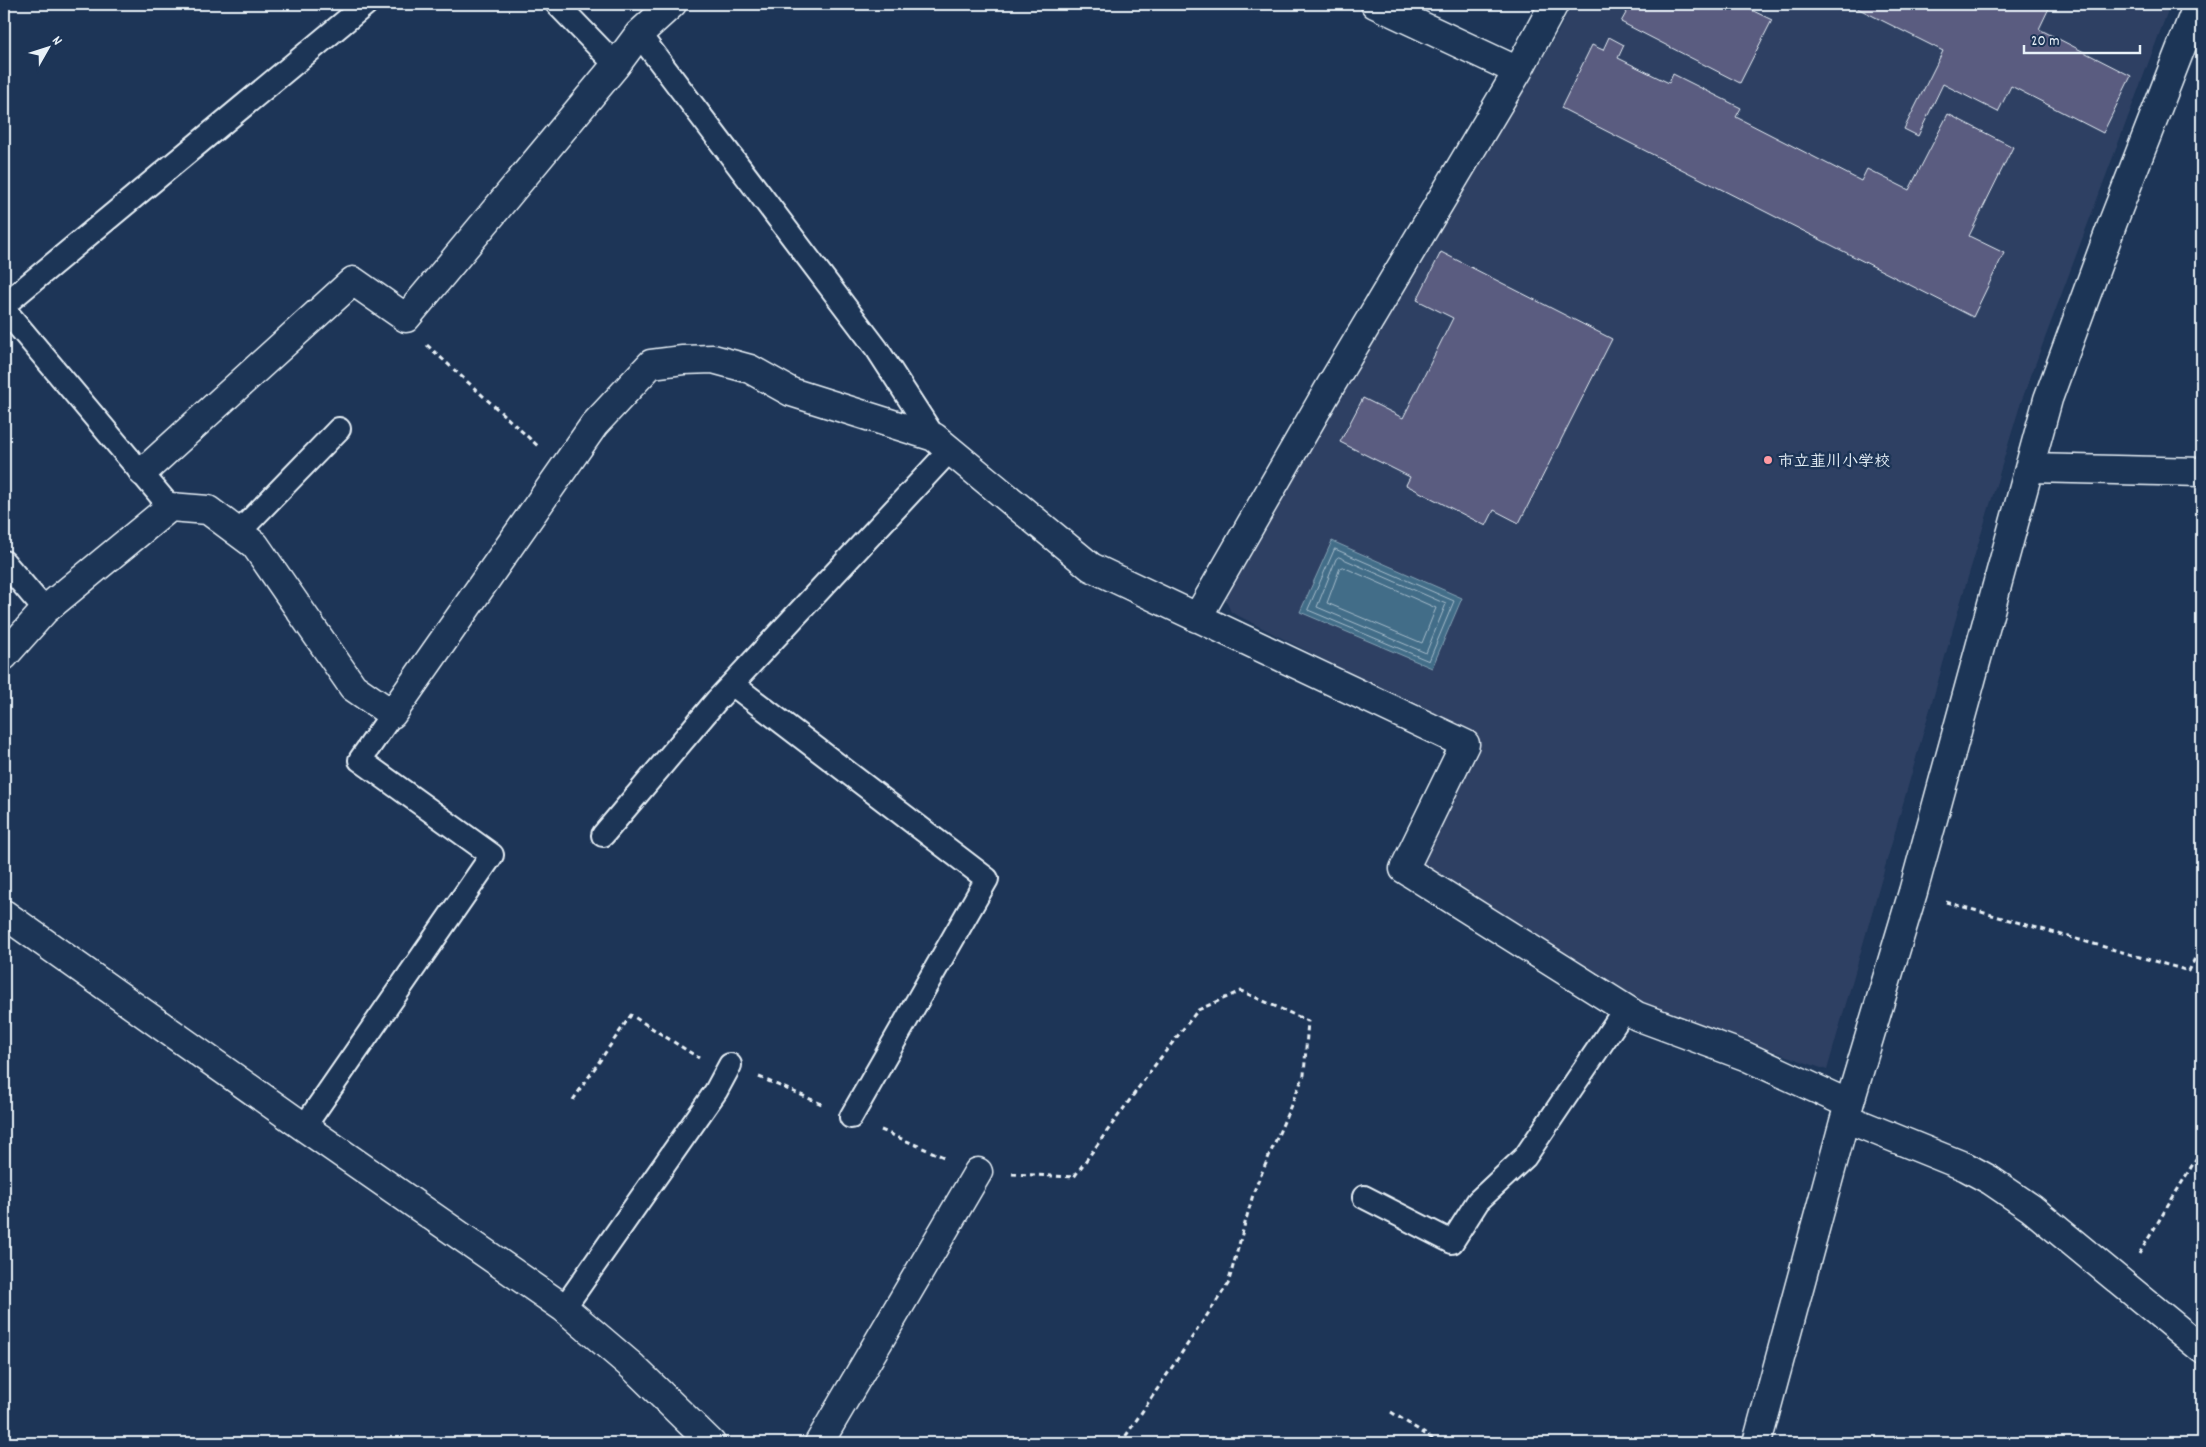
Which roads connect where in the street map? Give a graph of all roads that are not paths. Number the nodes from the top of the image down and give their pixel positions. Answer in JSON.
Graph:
{"nodes":[{"id":1,"x":366,"y":4,"type":"edge"},
{"id":2,"x":557,"y":4,"type":"edge"},
{"id":3,"x":672,"y":4,"type":"edge"},
{"id":4,"x":1375,"y":4,"type":"edge"},
{"id":5,"x":1554,"y":4,"type":"edge"},
{"id":6,"x":2198,"y":4,"type":"edge"},
{"id":7,"x":639,"y":34,"type":"junction"},
{"id":8,"x":616,"y":65,"type":"junction"},
{"id":9,"x":1518,"y":71,"type":"junction"},
{"id":10,"x":4,"y":305,"type":"edge"},
{"id":11,"x":4,"y":310,"type":"edge"},
{"id":12,"x":339,"y":429,"type":"dead end"},
{"id":13,"x":942,"y":444,"type":"junction"},
{"id":14,"x":2030,"y":468,"type":"junction"},
{"id":15,"x":142,"y":472,"type":"junction"},
{"id":16,"x":2202,"y":472,"type":"edge"},
{"id":17,"x":170,"y":506,"type":"junction"},
{"id":18,"x":238,"y":533,"type":"junction"},
{"id":19,"x":4,"y":562,"type":"edge"},
{"id":20,"x":45,"y":610,"type":"junction"},
{"id":21,"x":1197,"y":618,"type":"junction"},
{"id":22,"x":4,"y":656,"type":"edge"},
{"id":23,"x":732,"y":684,"type":"junction"},
{"id":24,"x":392,"y":714,"type":"junction"},
{"id":25,"x":603,"y":835,"type":"dead end"},
{"id":26,"x":4,"y":914,"type":"edge"},
{"id":27,"x":1625,"y":1009,"type":"junction"},
{"id":28,"x":730,"y":1065,"type":"road end"},
{"id":29,"x":1847,"y":1111,"type":"junction"},
{"id":30,"x":851,"y":1117,"type":"road end"},
{"id":31,"x":304,"y":1127,"type":"junction"},
{"id":32,"x":978,"y":1172,"type":"road end"},
{"id":33,"x":1364,"y":1197,"type":"dead end"},
{"id":34,"x":564,"y":1308,"type":"junction"},
{"id":35,"x":2202,"y":1349,"type":"edge"},
{"id":36,"x":711,"y":1443,"type":"edge"},
{"id":37,"x":819,"y":1443,"type":"edge"},
{"id":38,"x":1757,"y":1443,"type":"edge"}],
"edges":[{"from":1,"to":10,"type":"lane"},
{"from":2,"to":8,"type":"lane"},
{"from":3,"to":7,"type":"street"},
{"from":4,"to":9,"type":"street"},
{"from":5,"to":9,"type":"street"},
{"from":6,"to":14,"type":"street"},
{"from":7,"to":8,"type":"street"},
{"from":7,"to":13,"type":"lane"},
{"from":8,"to":15,"type":"street"},
{"from":9,"to":21,"type":"street"},
{"from":11,"to":15,"type":"lane"},
{"from":12,"to":18,"type":"lane"},
{"from":13,"to":21,"type":"street"},
{"from":13,"to":23,"type":"lane"},
{"from":13,"to":24,"type":"street"},
{"from":14,"to":16,"type":"street"},
{"from":14,"to":29,"type":"street"},
{"from":15,"to":17,"type":"lane"},
{"from":17,"to":18,"type":"street"},
{"from":17,"to":20,"type":"street"},
{"from":18,"to":24,"type":"street"},
{"from":19,"to":20,"type":"lane"},
{"from":20,"to":22,"type":"street"},
{"from":21,"to":27,"type":"street"},
{"from":23,"to":25,"type":"lane"},
{"from":23,"to":30,"type":"lane"},
{"from":24,"to":31,"type":"lane"},
{"from":26,"to":31,"type":"street"},
{"from":27,"to":29,"type":"street"},
{"from":27,"to":33,"type":"lane"},
{"from":28,"to":34,"type":"lane"},
{"from":29,"to":35,"type":"street"},
{"from":29,"to":38,"type":"street"},
{"from":31,"to":34,"type":"street"},
{"from":32,"to":37,"type":"street"},
{"from":34,"to":36,"type":"street"}]}
